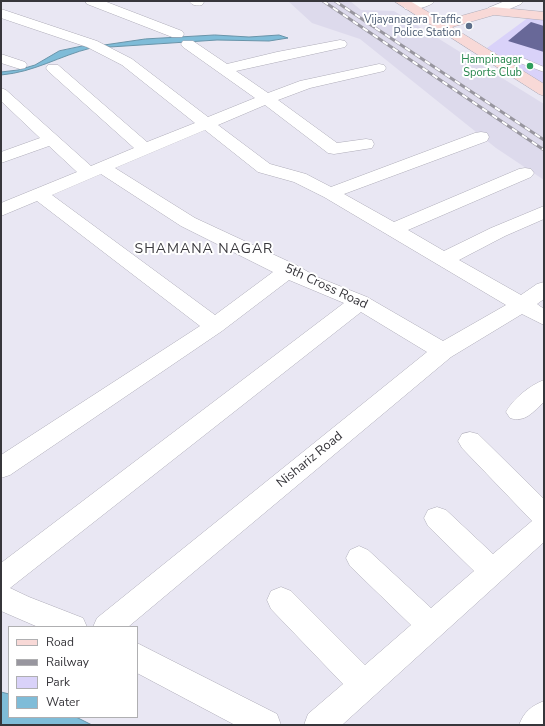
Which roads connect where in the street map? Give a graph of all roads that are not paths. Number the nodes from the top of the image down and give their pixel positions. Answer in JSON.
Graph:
{"nodes":[{"id":1,"x":92,"y":1,"type":"edge"},
{"id":2,"x":428,"y":1,"type":"edge"},
{"id":3,"x":516,"y":1,"type":"edge"},
{"id":4,"x":406,"y":4,"type":"edge"},
{"id":5,"x":493,"y":11,"type":"junction"},
{"id":6,"x":1,"y":13,"type":"edge"},
{"id":7,"x":544,"y":16,"type":"edge"},
{"id":8,"x":440,"y":26,"type":"junction"},
{"id":9,"x":340,"y":44,"type":"dead end"},
{"id":10,"x":1,"y":58,"type":"edge"},
{"id":11,"x":515,"y":58,"type":"dead end"},
{"id":12,"x":20,"y":65,"type":"dead end"},
{"id":13,"x":53,"y":68,"type":"dead end"},
{"id":14,"x":379,"y":68,"type":"dead end"},
{"id":15,"x":225,"y":69,"type":"junction"},
{"id":16,"x":544,"y":70,"type":"edge"},
{"id":17,"x":544,"y":91,"type":"edge"},
{"id":18,"x":1,"y":93,"type":"edge"},
{"id":19,"x":268,"y":100,"type":"junction"},
{"id":20,"x":7,"y":106,"type":"edge"},
{"id":21,"x":208,"y":123,"type":"junction"},
{"id":22,"x":481,"y":137,"type":"dead end"},
{"id":23,"x":51,"y":139,"type":"junction"},
{"id":24,"x":366,"y":144,"type":"dead end"},
{"id":25,"x":146,"y":150,"type":"junction"},
{"id":26,"x":1,"y":158,"type":"edge"},
{"id":27,"x":95,"y":170,"type":"junction"},
{"id":28,"x":525,"y":173,"type":"dead end"},
{"id":29,"x":330,"y":193,"type":"junction"},
{"id":30,"x":39,"y":194,"type":"junction"},
{"id":31,"x":1,"y":210,"type":"edge"},
{"id":32,"x":544,"y":212,"type":"edge"},
{"id":33,"x":394,"y":229,"type":"junction"},
{"id":34,"x":445,"y":259,"type":"junction"},
{"id":35,"x":289,"y":270,"type":"junction"},
{"id":36,"x":544,"y":289,"type":"edge"},
{"id":37,"x":360,"y":302,"type":"junction"},
{"id":38,"x":522,"y":305,"type":"junction"},
{"id":39,"x":544,"y":318,"type":"edge"},
{"id":40,"x":215,"y":326,"type":"junction"},
{"id":41,"x":443,"y":351,"type":"junction"},
{"id":42,"x":544,"y":390,"type":"edge"},
{"id":43,"x":518,"y":412,"type":"dead end"},
{"id":44,"x":470,"y":440,"type":"dead end"},
{"id":45,"x":1,"y":468,"type":"edge"},
{"id":46,"x":544,"y":516,"type":"edge"},
{"id":47,"x":437,"y":518,"type":"dead end"},
{"id":48,"x":544,"y":526,"type":"edge"},
{"id":49,"x":359,"y":558,"type":"dead end"},
{"id":50,"x":493,"y":572,"type":"junction"},
{"id":51,"x":1,"y":579,"type":"edge"},
{"id":52,"x":1,"y":597,"type":"edge"},
{"id":53,"x":281,"y":600,"type":"dead end"},
{"id":54,"x":70,"y":626,"type":"edge"},
{"id":55,"x":108,"y":626,"type":"edge"},
{"id":56,"x":431,"y":626,"type":"junction"},
{"id":57,"x":138,"y":658,"type":"edge"},
{"id":58,"x":364,"y":685,"type":"junction"},
{"id":59,"x":544,"y":716,"type":"edge"},
{"id":60,"x":266,"y":725,"type":"edge"},
{"id":61,"x":319,"y":725,"type":"edge"},
{"id":62,"x":534,"y":725,"type":"edge"}],
"edges":[{"from":1,"to":15,"type":"street"},
{"from":2,"to":4,"type":"street"},
{"from":3,"to":5,"type":"street"},
{"from":4,"to":8,"type":"street"},
{"from":5,"to":7,"type":"street"},
{"from":5,"to":8,"type":"street"},
{"from":6,"to":21,"type":"street"},
{"from":8,"to":17,"type":"street"},
{"from":9,"to":15,"type":"street"},
{"from":10,"to":12,"type":"street"},
{"from":11,"to":16,"type":"lane"},
{"from":13,"to":25,"type":"street"},
{"from":14,"to":19,"type":"street"},
{"from":15,"to":19,"type":"street"},
{"from":18,"to":20,"type":"street","name":"5th Cross Road"},
{"from":19,"to":21,"type":"street"},
{"from":19,"to":24,"type":"street"},
{"from":20,"to":23,"type":"street","name":"5th Cross Road"},
{"from":21,"to":25,"type":"street"},
{"from":21,"to":29,"type":"street"},
{"from":22,"to":29,"type":"street"},
{"from":23,"to":26,"type":"street"},
{"from":23,"to":27,"type":"street","name":"5th Cross Road"},
{"from":25,"to":27,"type":"street"},
{"from":27,"to":30,"type":"street"},
{"from":27,"to":35,"type":"street","name":"5th Cross Road"},
{"from":28,"to":33,"type":"street"},
{"from":29,"to":33,"type":"street"},
{"from":30,"to":31,"type":"street"},
{"from":30,"to":40,"type":"street"},
{"from":32,"to":34,"type":"street"},
{"from":33,"to":34,"type":"street"},
{"from":34,"to":38,"type":"street"},
{"from":35,"to":37,"type":"street","name":"5th Cross Road"},
{"from":35,"to":40,"type":"street"},
{"from":36,"to":38,"type":"street","name":"Nishariz Road"},
{"from":37,"to":41,"type":"street","name":"5th Cross Road"},
{"from":37,"to":51,"type":"street"},
{"from":38,"to":39,"type":"street"},
{"from":38,"to":41,"type":"street","name":"Nishariz Road"},
{"from":40,"to":45,"type":"street"},
{"from":41,"to":55,"type":"street","name":"Nishariz Road"},
{"from":42,"to":43,"type":"street"},
{"from":44,"to":46,"type":"street"},
{"from":47,"to":50,"type":"street"},
{"from":48,"to":50,"type":"street"},
{"from":49,"to":56,"type":"street"},
{"from":50,"to":56,"type":"street"},
{"from":52,"to":54,"type":"street"},
{"from":53,"to":58,"type":"street"},
{"from":56,"to":58,"type":"street"},
{"from":57,"to":60,"type":"street"},
{"from":58,"to":61,"type":"street"},
{"from":59,"to":62,"type":"street"}]}
